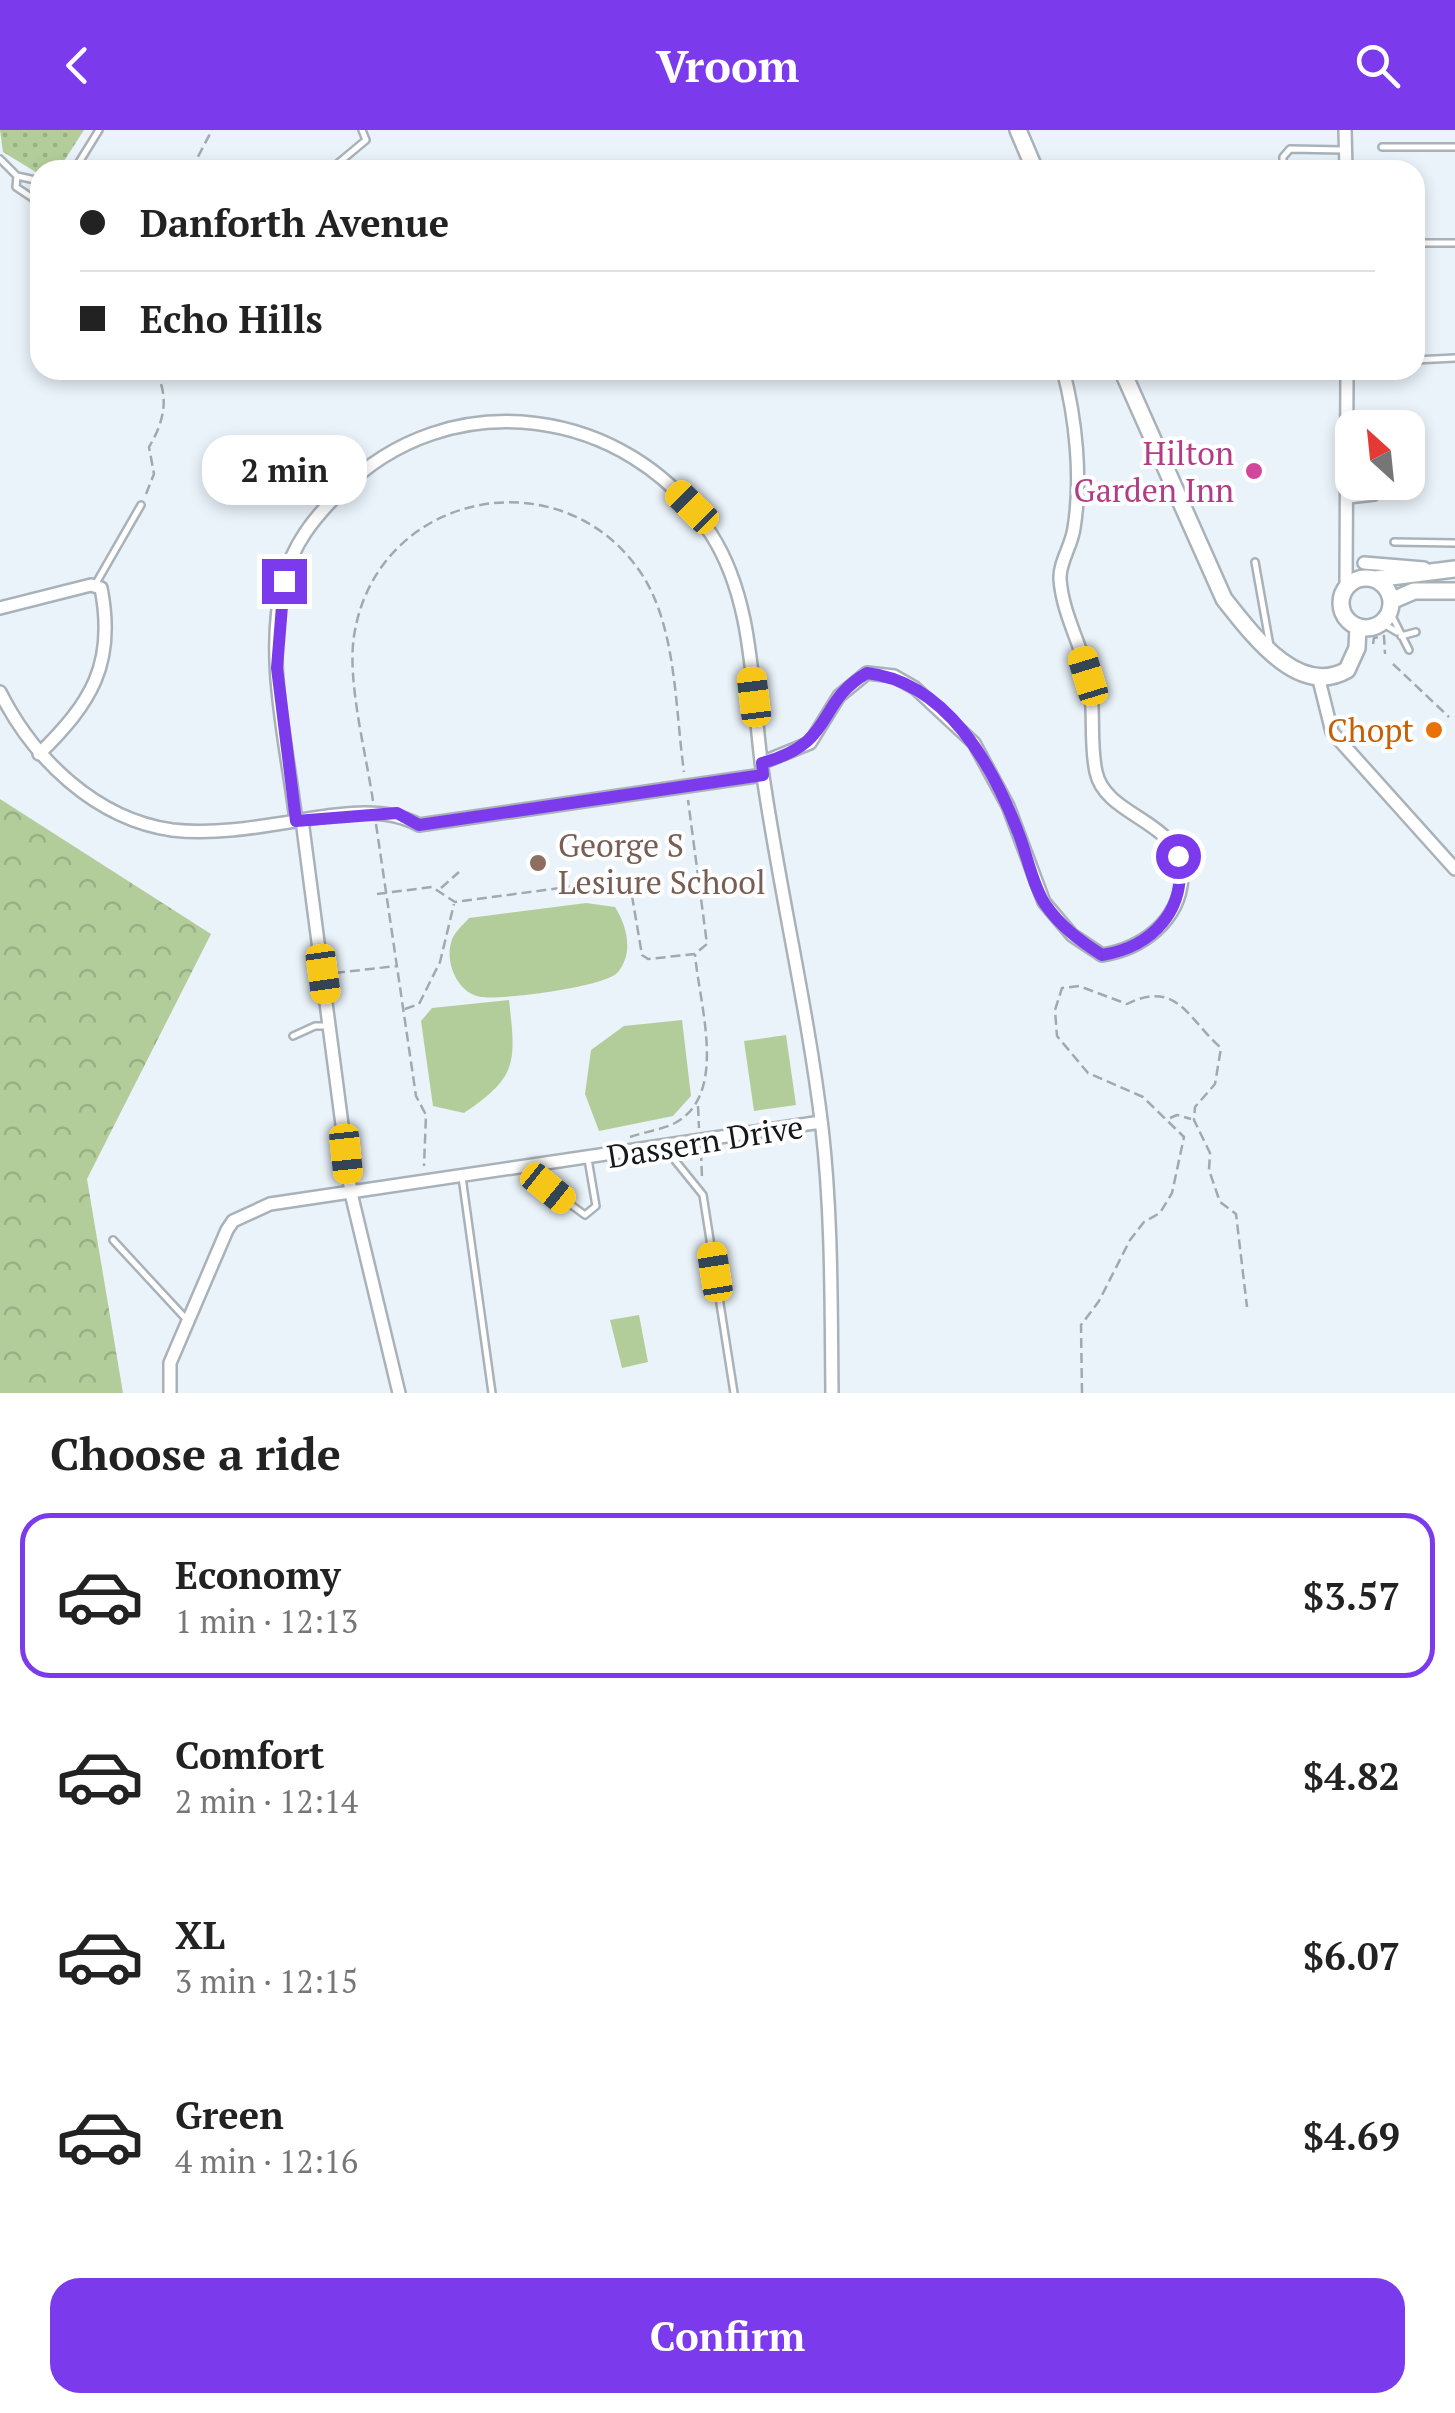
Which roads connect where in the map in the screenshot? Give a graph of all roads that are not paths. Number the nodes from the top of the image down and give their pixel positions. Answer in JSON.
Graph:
{"nodes":[{"id":1,"x":98,"y":130,"type":"edge"},
{"id":2,"x":362,"y":130,"type":"edge"},
{"id":3,"x":1018,"y":130,"type":"edge"},
{"id":4,"x":1345,"y":130,"type":"edge"},
{"id":5,"x":1382,"y":147,"type":"dead end"},
{"id":6,"x":1455,"y":147,"type":"edge"},
{"id":7,"x":1346,"y":150,"type":"junction"},
{"id":8,"x":0,"y":159,"type":"edge"},
{"id":9,"x":80,"y":160,"type":"edge"},
{"id":10,"x":342,"y":160,"type":"edge"},
{"id":11,"x":1031,"y":160,"type":"edge"},
{"id":12,"x":1283,"y":160,"type":"edge"},
{"id":13,"x":1346,"y":160,"type":"edge"},
{"id":14,"x":17,"y":176,"type":"junction"},
{"id":15,"x":30,"y":179,"type":"edge"},
{"id":16,"x":30,"y":197,"type":"edge"},
{"id":17,"x":1425,"y":243,"type":"edge"},
{"id":18,"x":1455,"y":243,"type":"edge"},
{"id":19,"x":1455,"y":358,"type":"edge"},
{"id":20,"x":1425,"y":360,"type":"edge"},
{"id":21,"x":1066,"y":380,"type":"edge"},
{"id":22,"x":1126,"y":380,"type":"edge"},
{"id":23,"x":1347,"y":380,"type":"edge"},
{"id":24,"x":1347,"y":410,"type":"edge"},
{"id":25,"x":1348,"y":500,"type":"edge"},
{"id":26,"x":141,"y":505,"type":"road end"},
{"id":27,"x":1348,"y":534,"type":"junction"},
{"id":28,"x":1394,"y":542,"type":"dead end"},
{"id":29,"x":1455,"y":543,"type":"edge"},
{"id":30,"x":1254,"y":562,"type":"dead end"},
{"id":31,"x":1455,"y":568,"type":"edge"},
{"id":32,"x":1370,"y":573,"type":"junction"},
{"id":33,"x":94,"y":586,"type":"junction"},
{"id":34,"x":1346,"y":587,"type":"junction"},
{"id":35,"x":1455,"y":591,"type":"edge"},
{"id":36,"x":0,"y":608,"type":"edge"},
{"id":37,"x":1388,"y":612,"type":"junction"},
{"id":38,"x":1358,"y":627,"type":"junction"},
{"id":39,"x":1416,"y":632,"type":"dead end"},
{"id":40,"x":1400,"y":635,"type":"junction"},
{"id":41,"x":1270,"y":649,"type":"junction"},
{"id":42,"x":1409,"y":650,"type":"dead end"},
{"id":43,"x":1319,"y":680,"type":"junction"},
{"id":44,"x":0,"y":692,"type":"edge"},
{"id":45,"x":39,"y":754,"type":"junction"},
{"id":46,"x":762,"y":769,"type":"junction"},
{"id":47,"x":299,"y":820,"type":"junction"},
{"id":48,"x":1455,"y":869,"type":"edge"},
{"id":49,"x":330,"y":1026,"type":"junction"},
{"id":50,"x":292,"y":1036,"type":"dead end"},
{"id":51,"x":821,"y":1122,"type":"junction"},
{"id":52,"x":666,"y":1148,"type":"junction"},
{"id":53,"x":588,"y":1159,"type":"junction"},
{"id":54,"x":535,"y":1167,"type":"junction"},
{"id":55,"x":462,"y":1178,"type":"junction"},
{"id":56,"x":351,"y":1194,"type":"junction"},
{"id":57,"x":113,"y":1240,"type":"dead end"},
{"id":58,"x":187,"y":1320,"type":"junction"},
{"id":59,"x":170,"y":1393,"type":"edge"},
{"id":60,"x":400,"y":1393,"type":"edge"},
{"id":61,"x":492,"y":1393,"type":"edge"},
{"id":62,"x":734,"y":1393,"type":"edge"},
{"id":63,"x":832,"y":1393,"type":"edge"}],
"edges":[{"from":1,"to":9,"type":"lane"},
{"from":2,"to":10,"type":"lane"},
{"from":3,"to":11,"type":"street"},
{"from":4,"to":7,"type":"street"},
{"from":5,"to":6,"type":"lane"},
{"from":7,"to":12,"type":"lane"},
{"from":7,"to":13,"type":"street"},
{"from":8,"to":14,"type":"lane"},
{"from":14,"to":15,"type":"lane"},
{"from":14,"to":16,"type":"lane"},
{"from":17,"to":18,"type":"lane"},
{"from":19,"to":20,"type":"lane"},
{"from":21,"to":46,"type":"street"},
{"from":22,"to":41,"type":"street"},
{"from":23,"to":24,"type":"street"},
{"from":25,"to":27,"type":"street"},
{"from":26,"to":33,"type":"lane"},
{"from":27,"to":32,"type":"street"},
{"from":27,"to":34,"type":"street"},
{"from":28,"to":29,"type":"lane"},
{"from":30,"to":41,"type":"lane"},
{"from":31,"to":32,"type":"street"},
{"from":32,"to":34,"type":"street"},
{"from":32,"to":37,"type":"street"},
{"from":33,"to":36,"type":"street"},
{"from":33,"to":45,"type":"street"},
{"from":34,"to":38,"type":"street"},
{"from":35,"to":37,"type":"street"},
{"from":37,"to":38,"type":"street"},
{"from":37,"to":40,"type":"lane"},
{"from":37,"to":40,"type":"lane"},
{"from":38,"to":43,"type":"street"},
{"from":39,"to":40,"type":"lane"},
{"from":40,"to":42,"type":"lane"},
{"from":41,"to":43,"type":"street"},
{"from":43,"to":48,"type":"street"},
{"from":44,"to":45,"type":"street"},
{"from":45,"to":47,"type":"street"},
{"from":46,"to":47,"type":"street"},
{"from":46,"to":47,"type":"street","name":"Dassern Drive"},
{"from":46,"to":51,"type":"street","name":"Dassern Drive"},
{"from":47,"to":49,"type":"street"},
{"from":49,"to":50,"type":"lane"},
{"from":49,"to":56,"type":"street"},
{"from":51,"to":52,"type":"street","name":"Dassern Drive"},
{"from":51,"to":63,"type":"street","name":"Dassern Drive"},
{"from":52,"to":53,"type":"street","name":"Dassern Drive"},
{"from":52,"to":62,"type":"lane"},
{"from":53,"to":54,"type":"street","name":"Dassern Drive"},
{"from":53,"to":54,"type":"lane"},
{"from":54,"to":55,"type":"street","name":"Dassern Drive"},
{"from":55,"to":56,"type":"street","name":"Dassern Drive"},
{"from":55,"to":61,"type":"lane"},
{"from":56,"to":58,"type":"street","name":"Dassern Drive"},
{"from":56,"to":60,"type":"street"},
{"from":57,"to":58,"type":"lane"},
{"from":58,"to":59,"type":"street","name":"Dassern Drive"}]}
